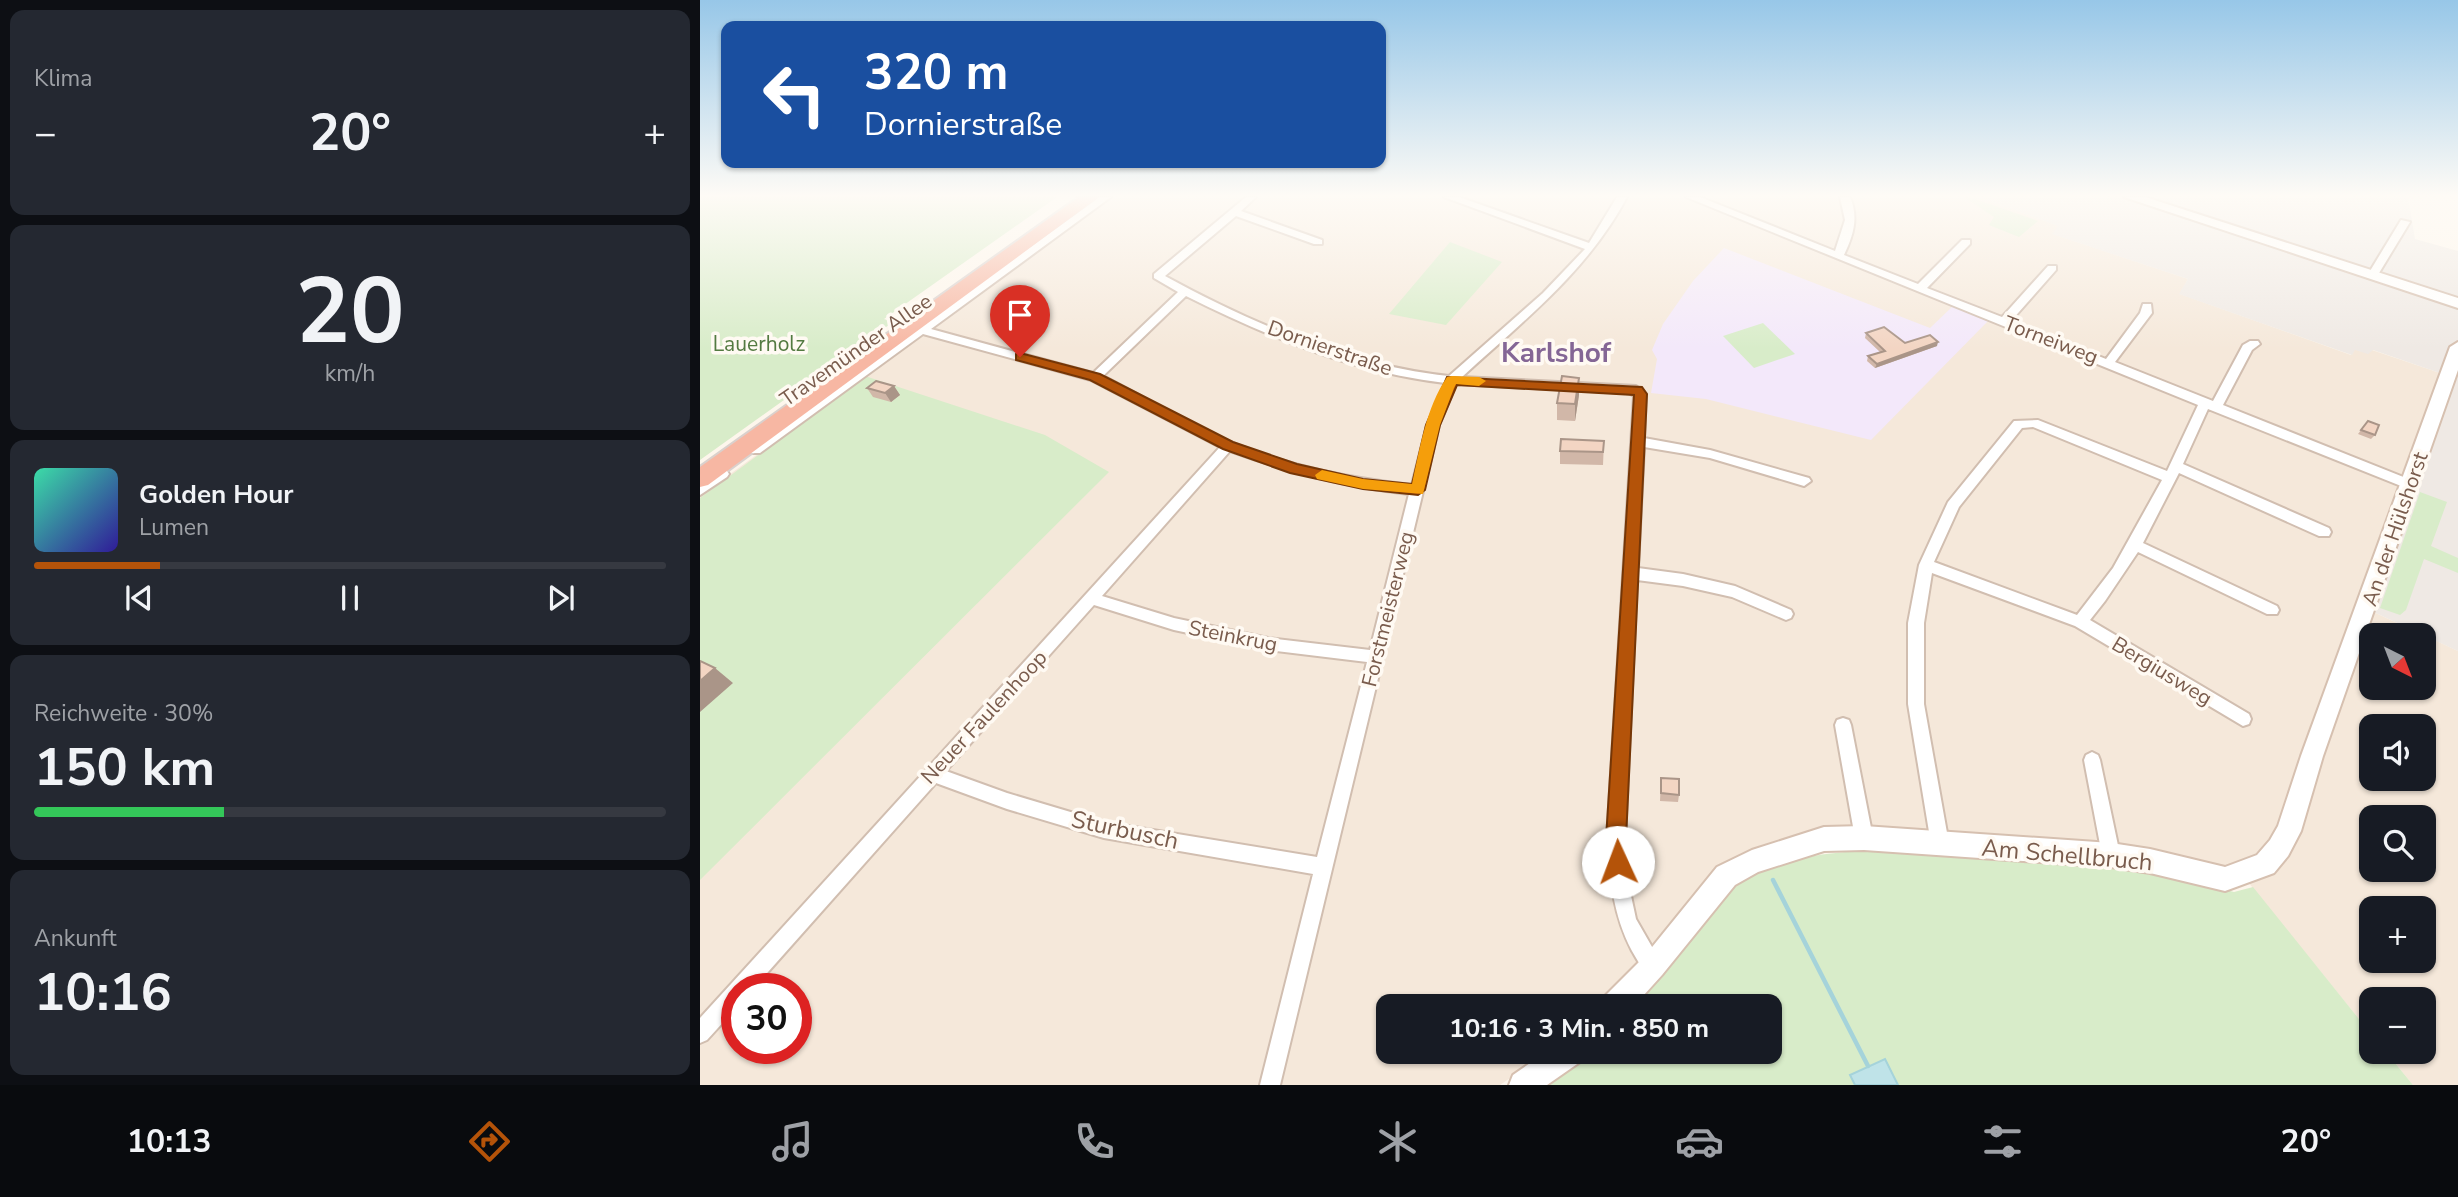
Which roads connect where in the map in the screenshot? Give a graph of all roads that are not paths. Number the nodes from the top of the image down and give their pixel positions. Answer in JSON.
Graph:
{"nodes":[{"id":1,"x":1590,"y":247,"type":"edge"},
{"id":2,"x":1010,"y":248,"type":"edge"},
{"id":3,"x":1013,"y":248,"type":"edge"},
{"id":4,"x":1036,"y":248,"type":"edge"},
{"id":5,"x":1192,"y":248,"type":"edge"},
{"id":6,"x":1815,"y":248,"type":"edge"},
{"id":7,"x":1842,"y":248,"type":"edge"},
{"id":8,"x":1960,"y":248,"type":"edge"},
{"id":9,"x":2285,"y":248,"type":"edge"},
{"id":10,"x":2389,"y":248,"type":"edge"},
{"id":11,"x":1838,"y":257,"type":"junction"},
{"id":12,"x":2052,"y":268,"type":"dead end"},
{"id":13,"x":2372,"y":276,"type":"junction"},
{"id":14,"x":1919,"y":289,"type":"junction"},
{"id":15,"x":1185,"y":291,"type":"junction"},
{"id":16,"x":2458,"y":303,"type":"edge"},
{"id":17,"x":2147,"y":306,"type":"dead end"},
{"id":18,"x":2004,"y":323,"type":"junction"},
{"id":19,"x":920,"y":330,"type":"junction"},
{"id":20,"x":2254,"y":344,"type":"dead end"},
{"id":21,"x":2458,"y":347,"type":"edge"},
{"id":22,"x":2109,"y":363,"type":"junction"},
{"id":23,"x":1095,"y":377,"type":"junction"},
{"id":24,"x":1452,"y":380,"type":"junction"},
{"id":25,"x":2210,"y":405,"type":"junction"},
{"id":26,"x":1637,"y":441,"type":"junction"},
{"id":27,"x":1228,"y":446,"type":"junction"},
{"id":28,"x":700,"y":467,"type":"edge"},
{"id":29,"x":2172,"y":472,"type":"junction"},
{"id":30,"x":700,"y":479,"type":"edge"},
{"id":31,"x":1804,"y":481,"type":"dead end"},
{"id":32,"x":2410,"y":485,"type":"junction"},
{"id":33,"x":700,"y":490,"type":"edge"},
{"id":34,"x":1418,"y":490,"type":"junction"},
{"id":35,"x":2324,"y":532,"type":"dead end"},
{"id":36,"x":2137,"y":546,"type":"junction"},
{"id":37,"x":1926,"y":565,"type":"junction"},
{"id":38,"x":1630,"y":573,"type":"junction"},
{"id":39,"x":1093,"y":599,"type":"junction"},
{"id":40,"x":2272,"y":610,"type":"dead end"},
{"id":41,"x":1786,"y":614,"type":"dead end"},
{"id":42,"x":2080,"y":622,"type":"junction"},
{"id":43,"x":1376,"y":657,"type":"junction"},
{"id":44,"x":2243,"y":719,"type":"dead end"},
{"id":45,"x":1843,"y":725,"type":"dead end"},
{"id":46,"x":2092,"y":760,"type":"dead end"},
{"id":47,"x":932,"y":774,"type":"junction"},
{"id":48,"x":1864,"y":838,"type":"junction"},
{"id":49,"x":1940,"y":844,"type":"junction"},
{"id":50,"x":2111,"y":855,"type":"junction"},
{"id":51,"x":2265,"y":864,"type":"joint"},
{"id":52,"x":1324,"y":867,"type":"junction"},
{"id":53,"x":1653,"y":966,"type":"junction"},
{"id":54,"x":753,"y":973,"type":"edge"},
{"id":55,"x":1626,"y":994,"type":"edge"},
{"id":56,"x":721,"y":1009,"type":"edge"},
{"id":57,"x":700,"y":1033,"type":"edge"},
{"id":58,"x":1553,"y":1064,"type":"edge"},
{"id":59,"x":1270,"y":1085,"type":"edge"},
{"id":60,"x":1523,"y":1085,"type":"edge"}],
"edges":[{"from":1,"to":24,"type":"street","name":"Forstmeisterweg"},
{"from":2,"to":28,"type":"highway","name":"Travemünder Allee"},
{"from":3,"to":30,"type":"highway","name":"Travemünder Allee"},
{"from":4,"to":19,"type":"street","name":"Travemünder Allee"},
{"from":5,"to":15,"type":"street","name":"Dornierstraße"},
{"from":6,"to":11,"type":"street","name":"Torneiweg"},
{"from":7,"to":11,"type":"street"},
{"from":8,"to":14,"type":"street"},
{"from":9,"to":13,"type":"street"},
{"from":10,"to":13,"type":"street"},
{"from":11,"to":14,"type":"street","name":"Torneiweg"},
{"from":12,"to":18,"type":"street"},
{"from":13,"to":16,"type":"street"},
{"from":14,"to":18,"type":"street","name":"Torneiweg"},
{"from":15,"to":23,"type":"street"},
{"from":15,"to":24,"type":"street","name":"Dornierstraße"},
{"from":17,"to":22,"type":"street"},
{"from":18,"to":22,"type":"street","name":"Torneiweg"},
{"from":19,"to":23,"type":"street"},
{"from":19,"to":33,"type":"street","name":"Travemünder Allee"},
{"from":20,"to":25,"type":"street"},
{"from":21,"to":32,"type":"street","name":"An der Hülshorst"},
{"from":22,"to":25,"type":"street","name":"Torneiweg"},
{"from":23,"to":27,"type":"street"},
{"from":24,"to":26,"type":"street","name":"Dornierstraße"},
{"from":24,"to":34,"type":"street","name":"Forstmeisterweg"},
{"from":25,"to":29,"type":"street"},
{"from":25,"to":32,"type":"street","name":"Torneiweg"},
{"from":26,"to":31,"type":"street"},
{"from":26,"to":38,"type":"street"},
{"from":27,"to":34,"type":"street"},
{"from":27,"to":39,"type":"street","name":"Neuer Faulenhoop"},
{"from":29,"to":35,"type":"street"},
{"from":29,"to":36,"type":"street"},
{"from":29,"to":37,"type":"street"},
{"from":32,"to":51,"type":"street","name":"An der Hülshorst"},
{"from":34,"to":43,"type":"street","name":"Forstmeisterweg"},
{"from":36,"to":40,"type":"street"},
{"from":36,"to":42,"type":"street"},
{"from":37,"to":42,"type":"street","name":"Bergiusweg"},
{"from":37,"to":49,"type":"street"},
{"from":38,"to":41,"type":"street"},
{"from":38,"to":53,"type":"street"},
{"from":39,"to":43,"type":"street","name":"Steinkrug"},
{"from":39,"to":47,"type":"street","name":"Neuer Faulenhoop"},
{"from":42,"to":44,"type":"street","name":"Bergiusweg"},
{"from":43,"to":52,"type":"street","name":"Forstmeisterweg"},
{"from":45,"to":48,"type":"street"},
{"from":46,"to":50,"type":"street"},
{"from":47,"to":52,"type":"street","name":"Sturbusch"},
{"from":47,"to":54,"type":"street","name":"Neuer Faulenhoop"},
{"from":48,"to":49,"type":"street","name":"Am Schellbruch"},
{"from":48,"to":53,"type":"street","name":"Am Schellbruch"},
{"from":49,"to":50,"type":"street","name":"Am Schellbruch"},
{"from":50,"to":51,"type":"street","name":"Am Schellbruch"},
{"from":52,"to":59,"type":"street","name":"Forstmeisterweg"},
{"from":53,"to":55,"type":"street","name":"Am Schellbruch"},
{"from":56,"to":57,"type":"street","name":"Neuer Faulenhoop"},
{"from":58,"to":60,"type":"street"}]}
